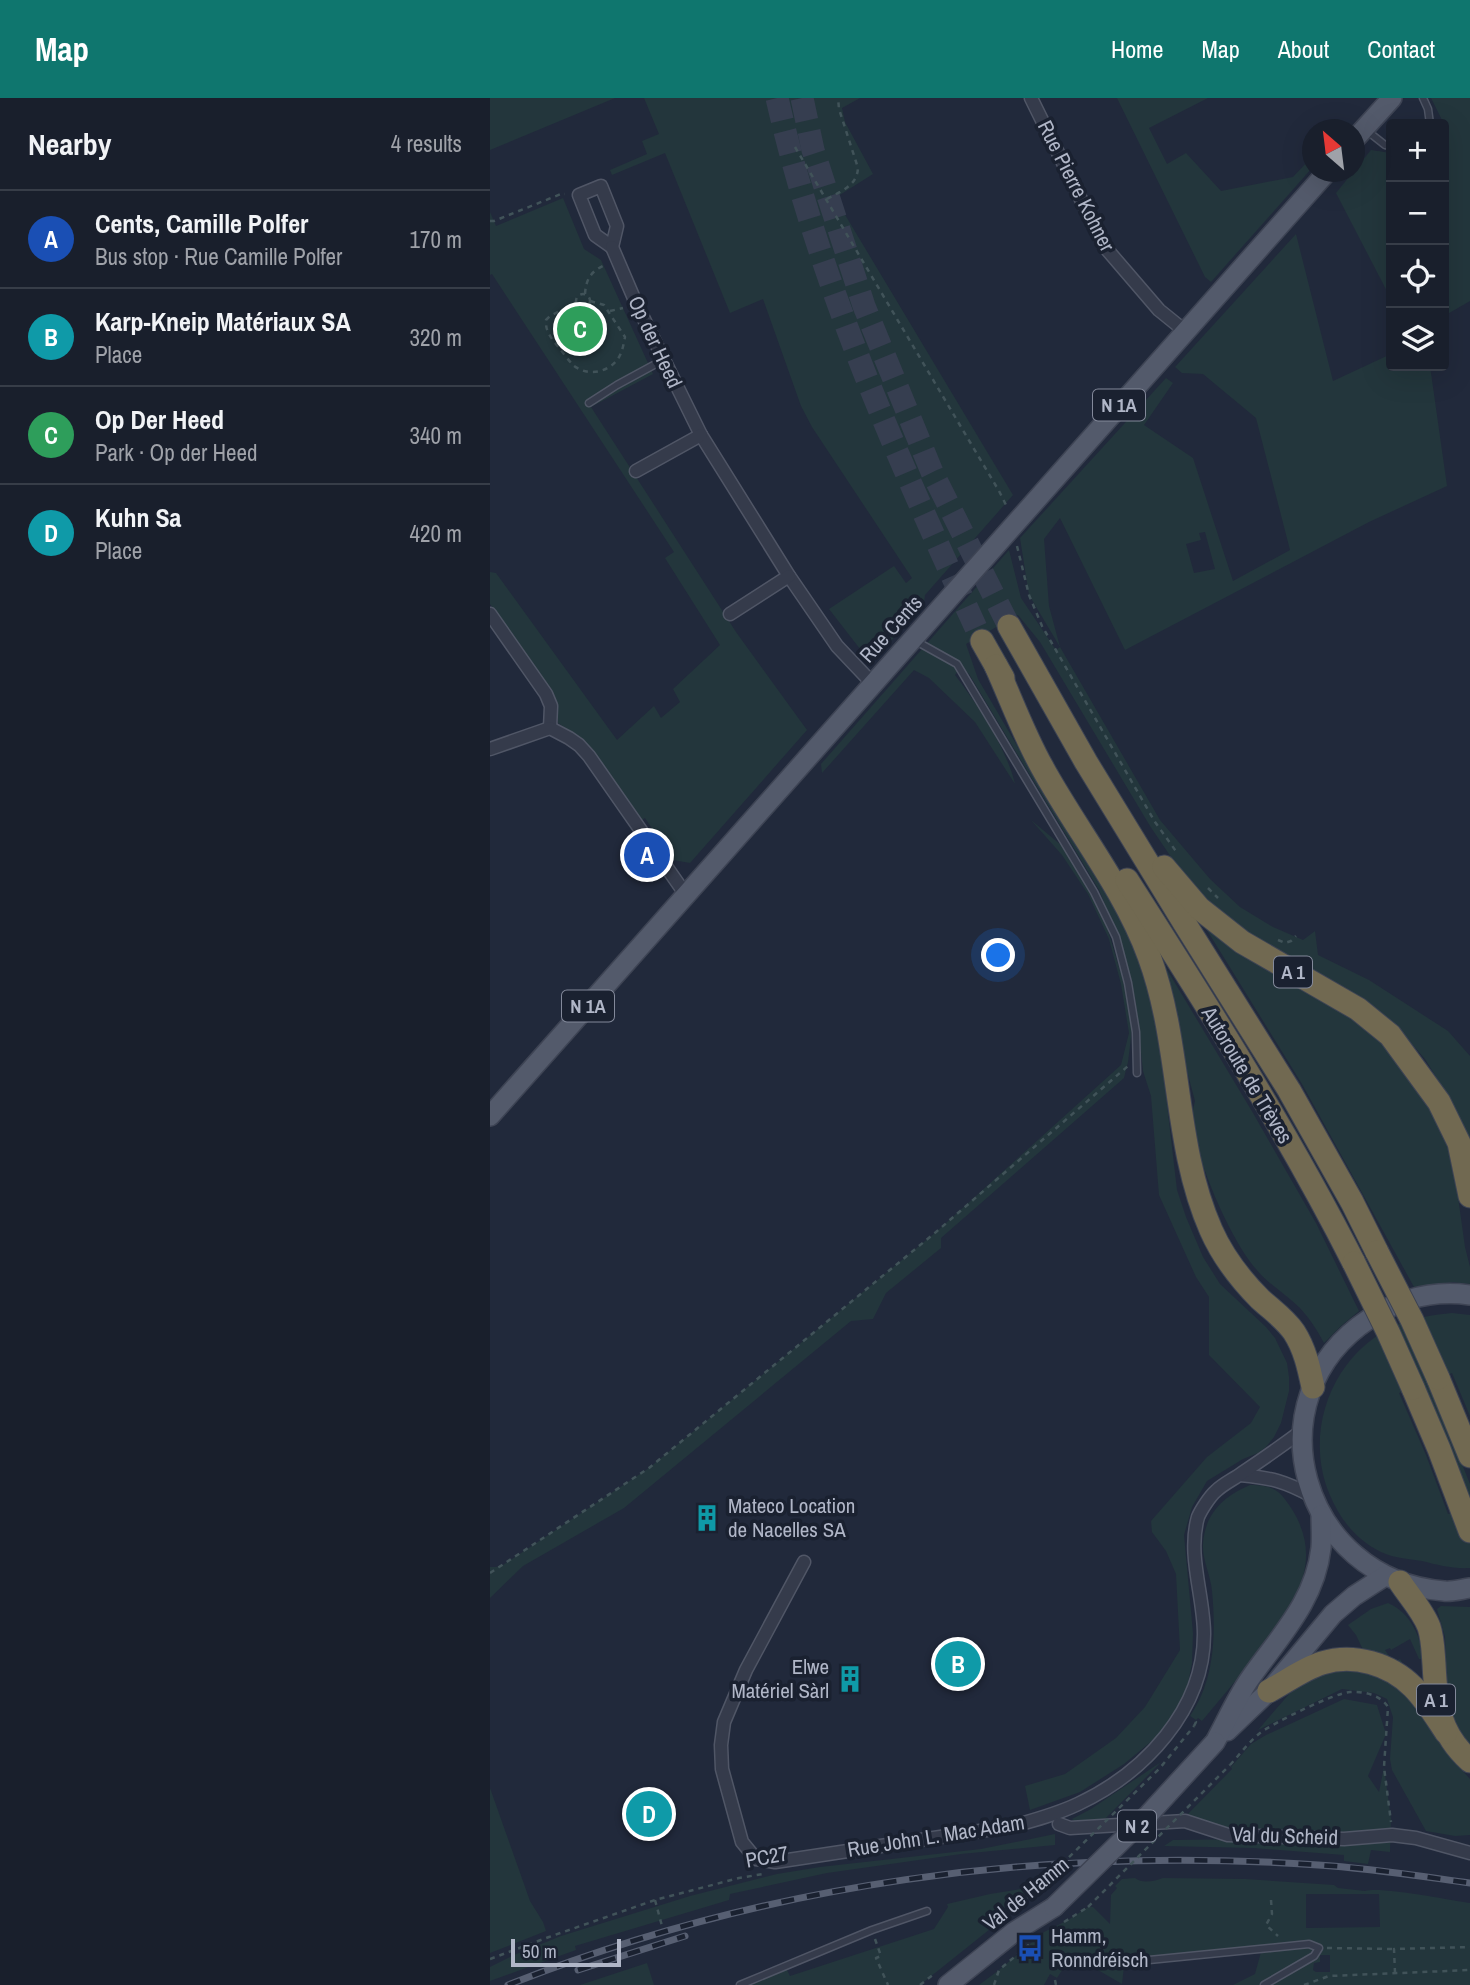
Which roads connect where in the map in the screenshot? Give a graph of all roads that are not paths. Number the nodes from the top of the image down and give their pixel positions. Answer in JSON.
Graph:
{"nodes":[{"id":1,"x":1031,"y":98,"type":"edge"},
{"id":2,"x":1392,"y":98,"type":"edge"},
{"id":3,"x":1423,"y":98,"type":"edge"},
{"id":4,"x":1429,"y":119,"type":"edge"},
{"id":5,"x":1365,"y":128,"type":"edge"},
{"id":6,"x":1365,"y":137,"type":"edge"},
{"id":7,"x":1386,"y":145,"type":"edge"},
{"id":8,"x":1318,"y":182,"type":"edge"},
{"id":9,"x":612,"y":247,"type":"junction"},
{"id":10,"x":1185,"y":331,"type":"junction"},
{"id":11,"x":663,"y":360,"type":"junction"},
{"id":12,"x":589,"y":403,"type":"dead end"},
{"id":13,"x":701,"y":435,"type":"junction"},
{"id":14,"x":636,"y":471,"type":"dead end"},
{"id":15,"x":789,"y":576,"type":"junction"},
{"id":16,"x":490,"y":614,"type":"edge"},
{"id":17,"x":730,"y":614,"type":"dead end"},
{"id":18,"x":1009,"y":626,"type":"tunnel mouth"},
{"id":19,"x":912,"y":639,"type":"junction"},
{"id":20,"x":982,"y":641,"type":"tunnel mouth"},
{"id":21,"x":996,"y":666,"type":"junction"},
{"id":22,"x":873,"y":684,"type":"junction"},
{"id":23,"x":550,"y":728,"type":"junction"},
{"id":24,"x":490,"y":749,"type":"edge"},
{"id":25,"x":1086,"y":762,"type":"junction"},
{"id":26,"x":686,"y":895,"type":"junction"},
{"id":27,"x":1137,"y":1073,"type":"dead end"},
{"id":28,"x":490,"y":1116,"type":"edge"},
{"id":29,"x":1470,"y":1196,"type":"edge"},
{"id":30,"x":1470,"y":1294,"type":"edge"},
{"id":31,"x":1313,"y":1387,"type":"junction"},
{"id":32,"x":1303,"y":1430,"type":"junction"},
{"id":33,"x":1470,"y":1456,"type":"edge"},
{"id":34,"x":1240,"y":1475,"type":"junction"},
{"id":35,"x":1312,"y":1496,"type":"junction"},
{"id":36,"x":1321,"y":1515,"type":"junction"},
{"id":37,"x":1470,"y":1531,"type":"edge"},
{"id":38,"x":804,"y":1562,"type":"dead end"},
{"id":39,"x":1392,"y":1579,"type":"junction"},
{"id":40,"x":1470,"y":1588,"type":"edge"},
{"id":41,"x":1269,"y":1691,"type":"junction"},
{"id":42,"x":1446,"y":1732,"type":"junction"},
{"id":43,"x":1215,"y":1742,"type":"junction"},
{"id":44,"x":1470,"y":1762,"type":"edge"},
{"id":45,"x":1045,"y":1817,"type":"junction"},
{"id":46,"x":1059,"y":1824,"type":"joint"},
{"id":47,"x":1470,"y":1853,"type":"edge"},
{"id":48,"x":927,"y":1911,"type":"dead end"},
{"id":49,"x":1119,"y":1963,"type":"dead end"},
{"id":50,"x":740,"y":1985,"type":"edge"},
{"id":51,"x":948,"y":1985,"type":"edge"},
{"id":52,"x":1264,"y":1985,"type":"edge"}],
"edges":[{"from":1,"to":10,"type":"street","name":"Rue Pierre Kohner"},
{"from":2,"to":5,"type":"main road"},
{"from":3,"to":4,"type":"lane"},
{"from":6,"to":7,"type":"lane"},
{"from":8,"to":10,"type":"main road","name":"Rue Cents","number":"N 1A"},
{"from":9,"to":9,"type":"street","name":"Op der Heed"},
{"from":9,"to":11,"type":"street","name":"Op der Heed"},
{"from":10,"to":19,"type":"main road","name":"Rue Cents","number":"N 1A"},
{"from":11,"to":12,"type":"lane"},
{"from":11,"to":13,"type":"street","name":"Op der Heed"},
{"from":13,"to":14,"type":"street"},
{"from":13,"to":15,"type":"street","name":"Op der Heed"},
{"from":15,"to":17,"type":"street"},
{"from":15,"to":22,"type":"street","name":"Op der Heed"},
{"from":16,"to":23,"type":"street"},
{"from":18,"to":25,"type":"highway","name":"Autoroute de Trèves","number":"A 1"},
{"from":19,"to":22,"type":"main road","name":"Rue Cents","number":"N 1A"},
{"from":19,"to":27,"type":"lane"},
{"from":20,"to":21,"type":"highway","name":"Autoroute de Trèves"},
{"from":21,"to":31,"type":"highway"},
{"from":21,"to":37,"type":"highway","name":"Autoroute de Trèves","bridge":true},
{"from":22,"to":26,"type":"main road","name":"Rue Cents","number":"N 1A"},
{"from":23,"to":24,"type":"street"},
{"from":23,"to":26,"type":"street"},
{"from":25,"to":29,"type":"highway","number":"A 1"},
{"from":25,"to":33,"type":"highway","name":"Autoroute de Trèves","number":"A 1","bridge":true},
{"from":26,"to":28,"type":"main road","name":"Rue Cents","number":"N 1A"},
{"from":30,"to":31,"type":"main road"},
{"from":31,"to":32,"type":"main road"},
{"from":32,"to":34,"type":"street","name":"Rue John L. Mac Adam"},
{"from":32,"to":35,"type":"main road"},
{"from":34,"to":35,"type":"street"},
{"from":34,"to":45,"type":"street","name":"Rue John L. Mac Adam"},
{"from":35,"to":36,"type":"main road"},
{"from":36,"to":39,"type":"main road"},
{"from":36,"to":43,"type":"main road","name":"Val de Hamm","number":"N 2"},
{"from":38,"to":45,"type":"street","name":"Rue John L. Mac Adam"},
{"from":39,"to":40,"type":"main road"},
{"from":39,"to":41,"type":"main road","name":"Val de Hamm","number":"N 2"},
{"from":39,"to":42,"type":"highway","number":"A 1"},
{"from":41,"to":42,"type":"highway","number":"A 1"},
{"from":41,"to":43,"type":"main road","name":"Val de Hamm","number":"N 2"},
{"from":42,"to":44,"type":"highway","number":"A 1"},
{"from":43,"to":51,"type":"main road","name":"Val de Hamm","number":"N 2","bridge":true},
{"from":45,"to":46,"type":"lane"},
{"from":46,"to":47,"type":"street","name":"Val du Scheid"},
{"from":48,"to":50,"type":"lane"},
{"from":49,"to":52,"type":"lane"}]}
